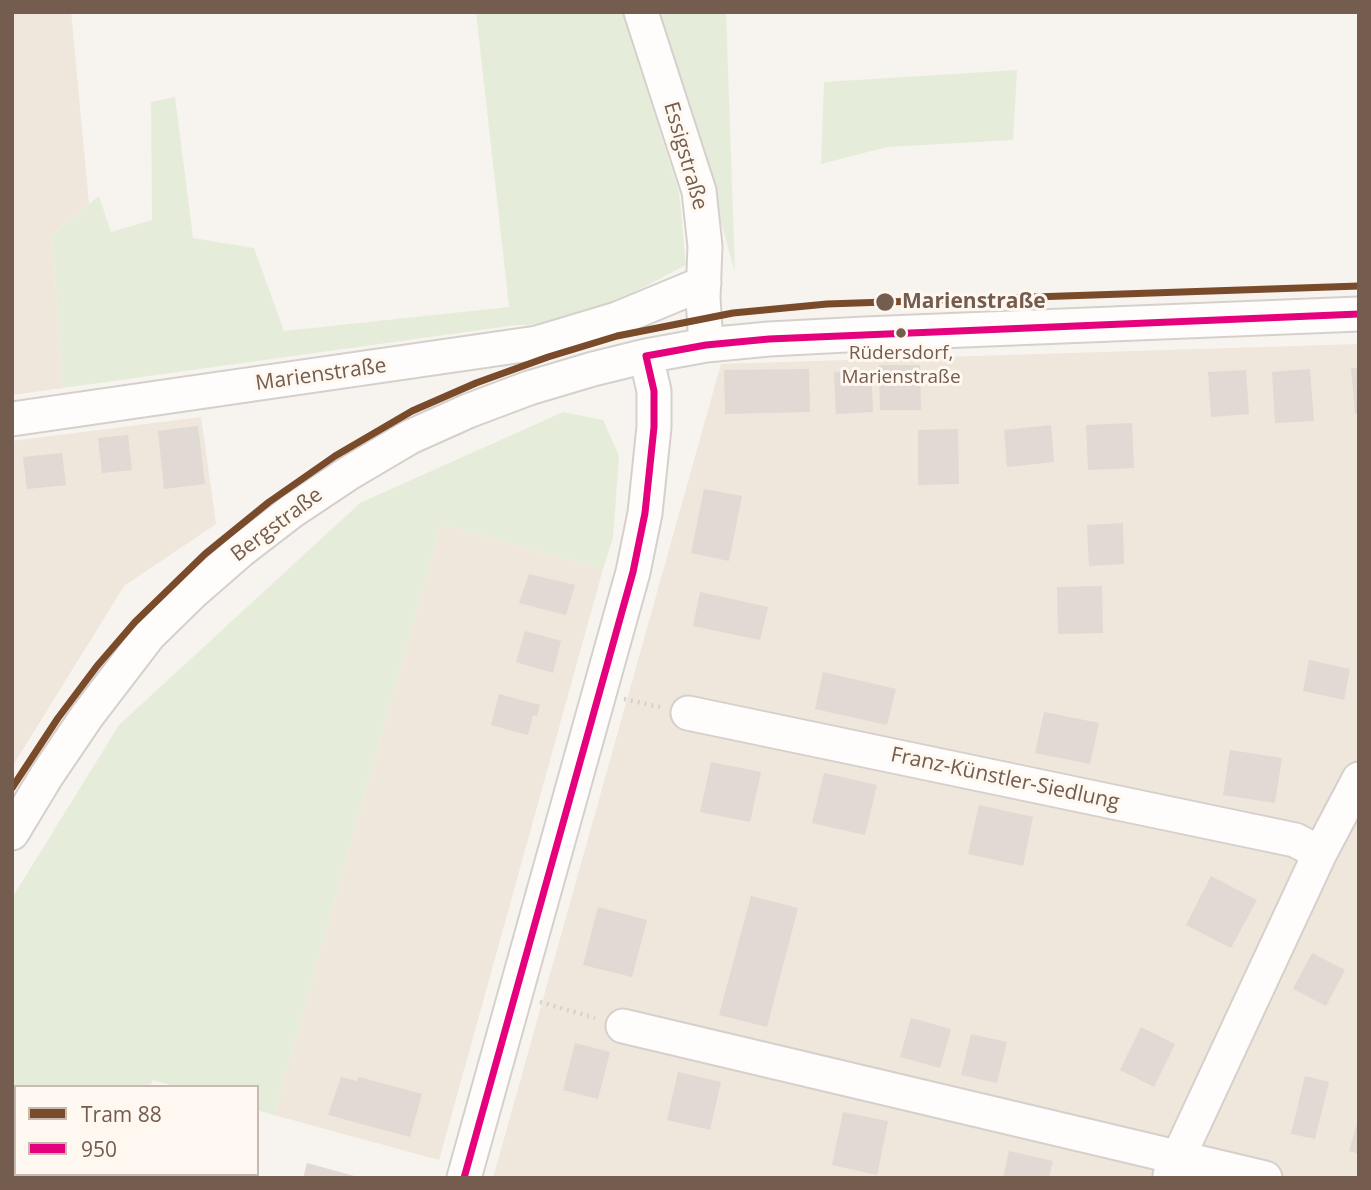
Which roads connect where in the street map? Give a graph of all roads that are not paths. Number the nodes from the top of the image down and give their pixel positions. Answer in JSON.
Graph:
{"nodes":[{"id":1,"x":641,"y":12,"type":"edge"},
{"id":2,"x":704,"y":283,"type":"junction"},
{"id":3,"x":1359,"y":314,"type":"edge"},
{"id":4,"x":706,"y":345,"type":"junction"},
{"id":5,"x":646,"y":356,"type":"junction"},
{"id":6,"x":12,"y":419,"type":"edge"},
{"id":7,"x":678,"y":711,"type":"road end"},
{"id":8,"x":1355,"y":797,"type":"edge"},
{"id":9,"x":12,"y":832,"type":"edge"},
{"id":10,"x":1320,"y":853,"type":"junction"},
{"id":11,"x":623,"y":1026,"type":"road end"},
{"id":12,"x":1174,"y":1168,"type":"edge"},
{"id":13,"x":464,"y":1178,"type":"edge"},
{"id":14,"x":1265,"y":1178,"type":"edge"}],
"edges":[{"from":1,"to":2,"type":"street","name":"Essigstraße"},
{"from":2,"to":4,"type":"street","name":"Essigstraße"},
{"from":2,"to":6,"type":"street","name":"Marienstraße"},
{"from":3,"to":4,"type":"street"},
{"from":4,"to":5,"type":"street"},
{"from":5,"to":9,"type":"street","name":"Bergstraße"},
{"from":5,"to":13,"type":"street"},
{"from":7,"to":10,"type":"street","name":"Franz-Künstler-Siedlung"},
{"from":8,"to":10,"type":"street"},
{"from":10,"to":12,"type":"street"},
{"from":11,"to":12,"type":"street"},
{"from":12,"to":14,"type":"street"}]}
